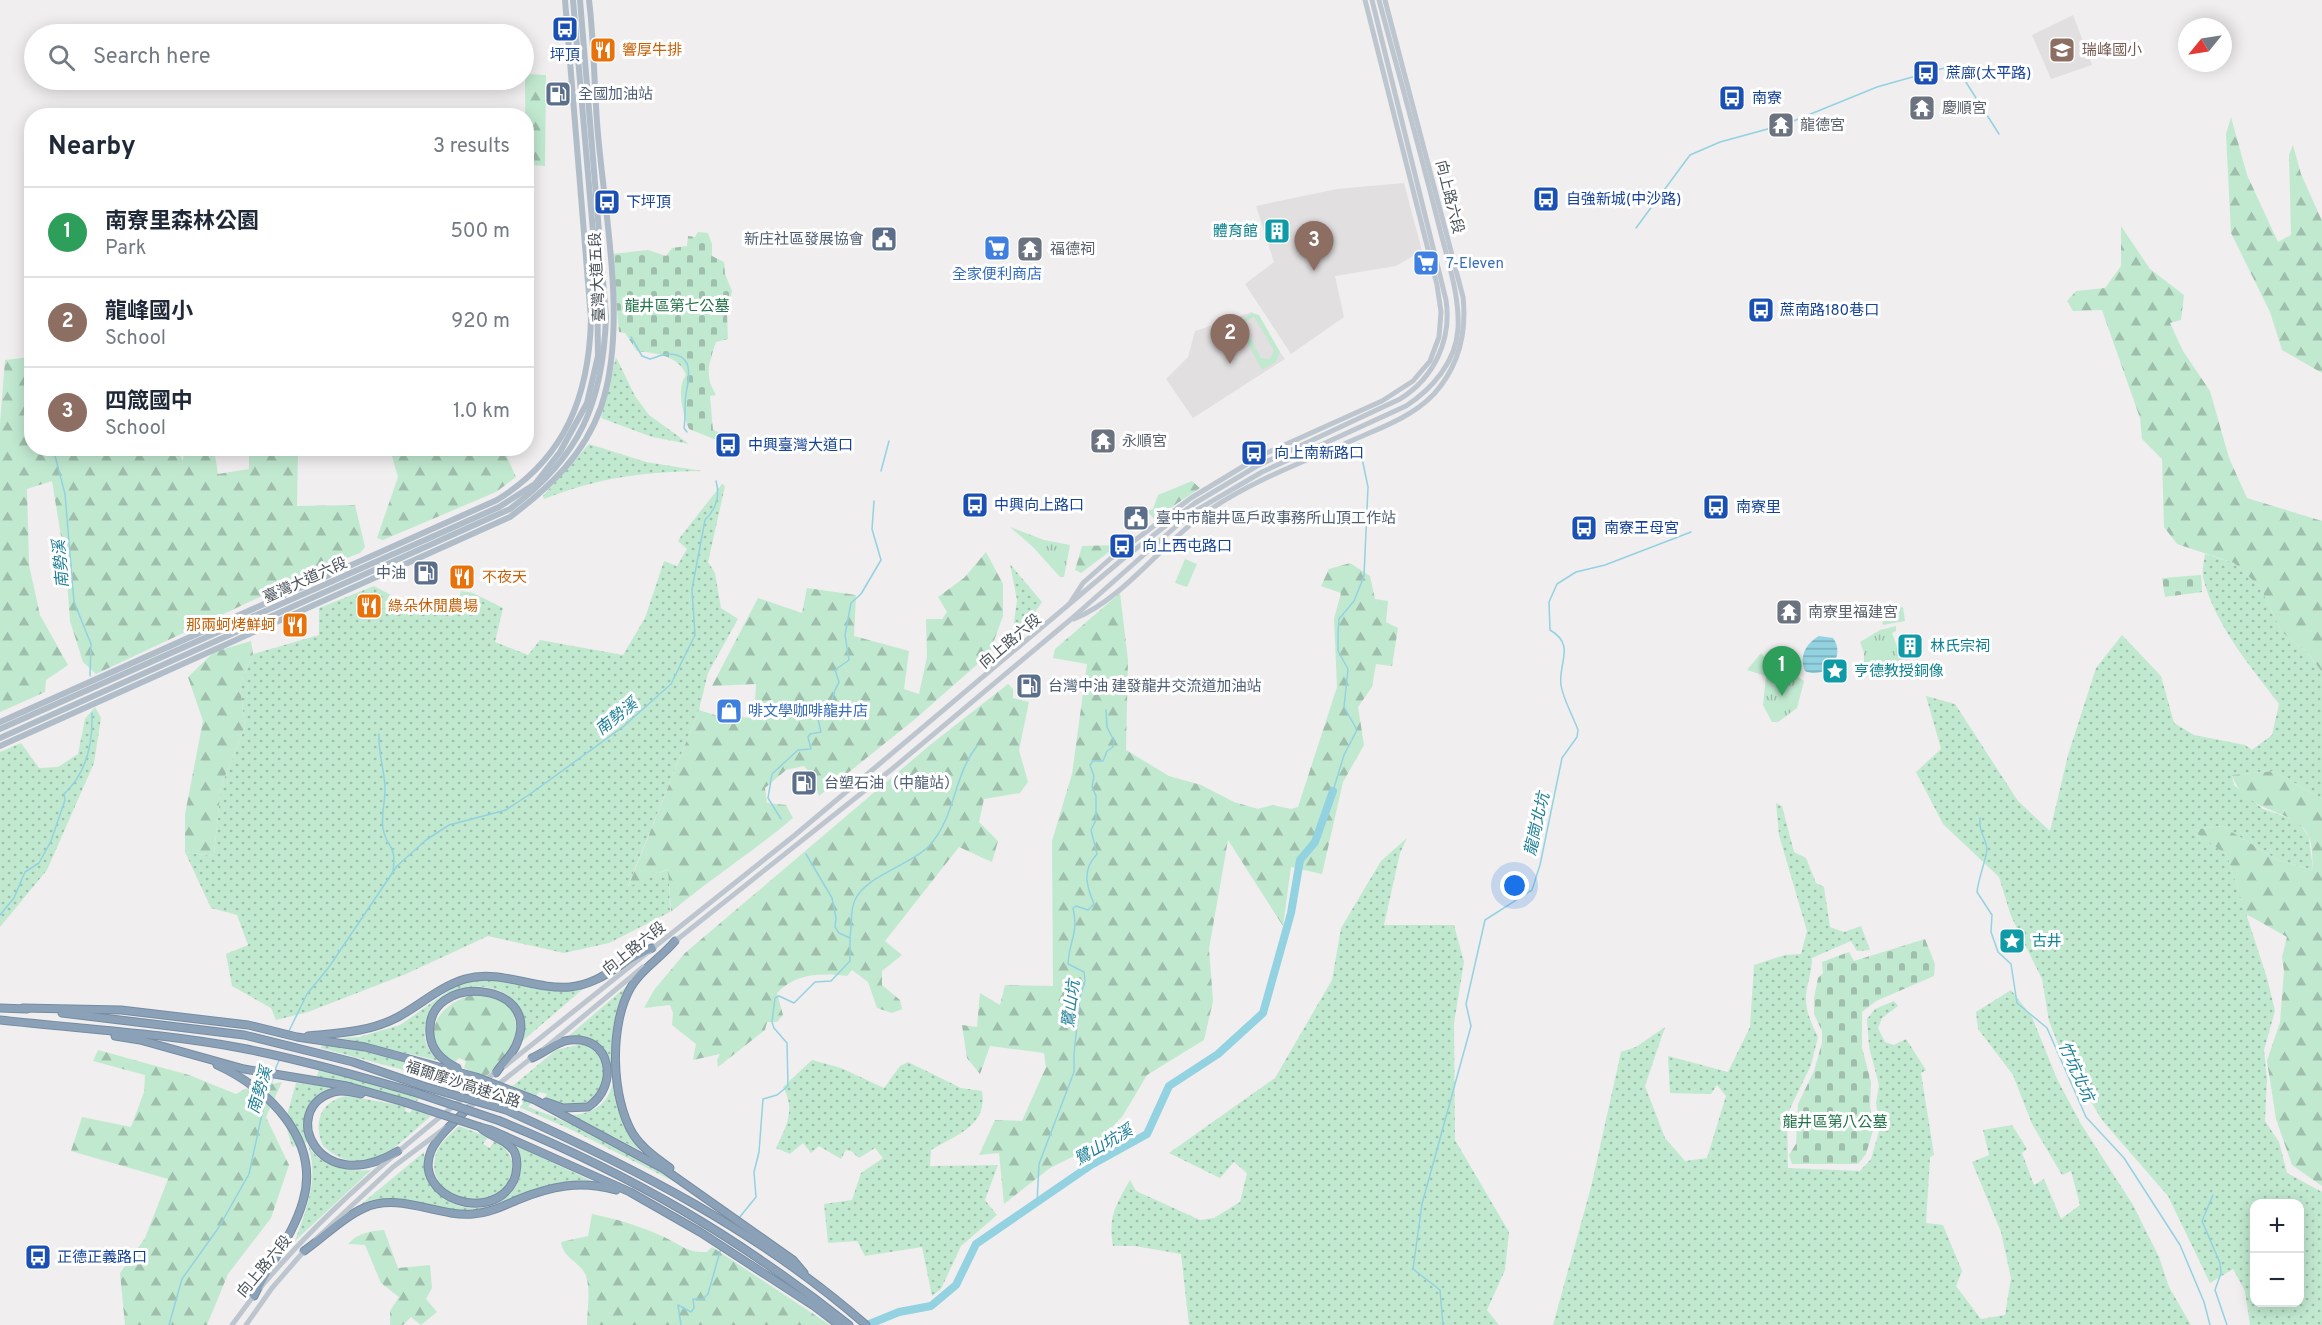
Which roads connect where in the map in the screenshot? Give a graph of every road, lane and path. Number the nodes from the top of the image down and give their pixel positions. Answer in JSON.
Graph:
{"nodes":[{"id":1,"x":565,"y":0,"type":"edge"},
{"id":2,"x":573,"y":0,"type":"edge"},
{"id":3,"x":580,"y":0,"type":"edge"},
{"id":4,"x":589,"y":0,"type":"edge"},
{"id":5,"x":1365,"y":0,"type":"edge"},
{"id":6,"x":1372,"y":0,"type":"edge"},
{"id":7,"x":1379,"y":0,"type":"edge"},
{"id":8,"x":1385,"y":0,"type":"edge"},
{"id":9,"x":511,"y":491,"type":"joint"},
{"id":10,"x":519,"y":495,"type":"joint"},
{"id":11,"x":510,"y":509,"type":"joint"},
{"id":12,"x":510,"y":517,"type":"joint"},
{"id":13,"x":1068,"y":608,"type":"junction"},
{"id":14,"x":1070,"y":620,"type":"junction"},
{"id":15,"x":0,"y":722,"type":"edge"},
{"id":16,"x":0,"y":729,"type":"edge"},
{"id":17,"x":0,"y":738,"type":"edge"},
{"id":18,"x":0,"y":746,"type":"edge"},
{"id":19,"x":675,"y":941,"type":"junction"},
{"id":20,"x":652,"y":948,"type":"junction"},
{"id":21,"x":0,"y":1008,"type":"edge"},
{"id":22,"x":23,"y":1008,"type":"junction"},
{"id":23,"x":0,"y":1020,"type":"edge"},
{"id":24,"x":22,"y":1022,"type":"junction"},
{"id":25,"x":297,"y":1037,"type":"junction"},
{"id":26,"x":175,"y":1049,"type":"junction"},
{"id":27,"x":532,"y":1058,"type":"junction"},
{"id":28,"x":496,"y":1073,"type":"junction"},
{"id":29,"x":476,"y":1077,"type":"junction"},
{"id":30,"x":382,"y":1095,"type":"junction"},
{"id":31,"x":535,"y":1100,"type":"junction"},
{"id":32,"x":467,"y":1109,"type":"junction"},
{"id":33,"x":480,"y":1127,"type":"junction"},
{"id":34,"x":398,"y":1151,"type":"junction"},
{"id":35,"x":692,"y":1187,"type":"junction"},
{"id":36,"x":649,"y":1202,"type":"junction"},
{"id":37,"x":304,"y":1251,"type":"junction"},
{"id":38,"x":815,"y":1284,"type":"junction"},
{"id":39,"x":254,"y":1296,"type":"junction"},
{"id":40,"x":232,"y":1325,"type":"edge"},
{"id":41,"x":246,"y":1325,"type":"edge"},
{"id":42,"x":839,"y":1325,"type":"edge"},
{"id":43,"x":849,"y":1325,"type":"edge"},
{"id":44,"x":866,"y":1325,"type":"edge"}],
"edges":[{"from":1,"to":9,"type":"main road","name":"臺灣大道五段"},
{"from":2,"to":10,"type":"main road","name":"臺灣大道五段"},
{"from":3,"to":11,"type":"main road","name":"臺灣大道五段"},
{"from":4,"to":12,"type":"main road","name":"臺灣大道五段"},
{"from":5,"to":13,"type":"main road","name":"向上路六段"},
{"from":6,"to":13,"type":"main road","name":"向上路六段"},
{"from":7,"to":14,"type":"main road","name":"向上路六段"},
{"from":8,"to":14,"type":"main road","name":"向上路六段"},
{"from":9,"to":15,"type":"main road","name":"臺灣大道六段"},
{"from":10,"to":16,"type":"main road","name":"臺灣大道六段"},
{"from":11,"to":17,"type":"main road","name":"臺灣大道六段"},
{"from":12,"to":18,"type":"main road","name":"臺灣大道六段"},
{"from":13,"to":20,"type":"main road","name":"向上路六段"},
{"from":14,"to":19,"type":"main road","name":"向上路六段"},
{"from":19,"to":27,"type":"main road","name":"向上路六段"},
{"from":19,"to":35,"type":"highway"},
{"from":20,"to":25,"type":"highway"},
{"from":20,"to":28,"type":"main road","name":"向上路六段"},
{"from":21,"to":22,"type":"highway","name":"福爾摩沙高速公路"},
{"from":22,"to":25,"type":"highway"},
{"from":22,"to":38,"type":"highway","name":"福爾摩沙高速公路","bridge":true},
{"from":23,"to":24,"type":"highway","name":"福爾摩沙高速公路"},
{"from":24,"to":26,"type":"highway"},
{"from":24,"to":43,"type":"highway","name":"福爾摩沙高速公路","bridge":true},
{"from":25,"to":29,"type":"highway"},
{"from":26,"to":30,"type":"highway"},
{"from":26,"to":39,"type":"highway"},
{"from":27,"to":31,"type":"highway"},
{"from":27,"to":32,"type":"main road","name":"向上路六段"},
{"from":28,"to":29,"type":"highway"},
{"from":28,"to":34,"type":"main road","name":"向上路六段"},
{"from":29,"to":31,"type":"highway","bridge":true},
{"from":30,"to":33,"type":"highway","bridge":true},
{"from":30,"to":34,"type":"highway"},
{"from":31,"to":35,"type":"highway"},
{"from":32,"to":33,"type":"highway"},
{"from":32,"to":37,"type":"main road","name":"向上路六段"},
{"from":33,"to":36,"type":"highway"},
{"from":34,"to":39,"type":"main road","name":"向上路六段"},
{"from":35,"to":38,"type":"highway"},
{"from":36,"to":37,"type":"highway"},
{"from":36,"to":42,"type":"highway"},
{"from":37,"to":41,"type":"main road","name":"向上路六段"},
{"from":38,"to":44,"type":"highway","name":"福爾摩沙高速公路"},
{"from":39,"to":40,"type":"main road","name":"向上路六段"}]}
